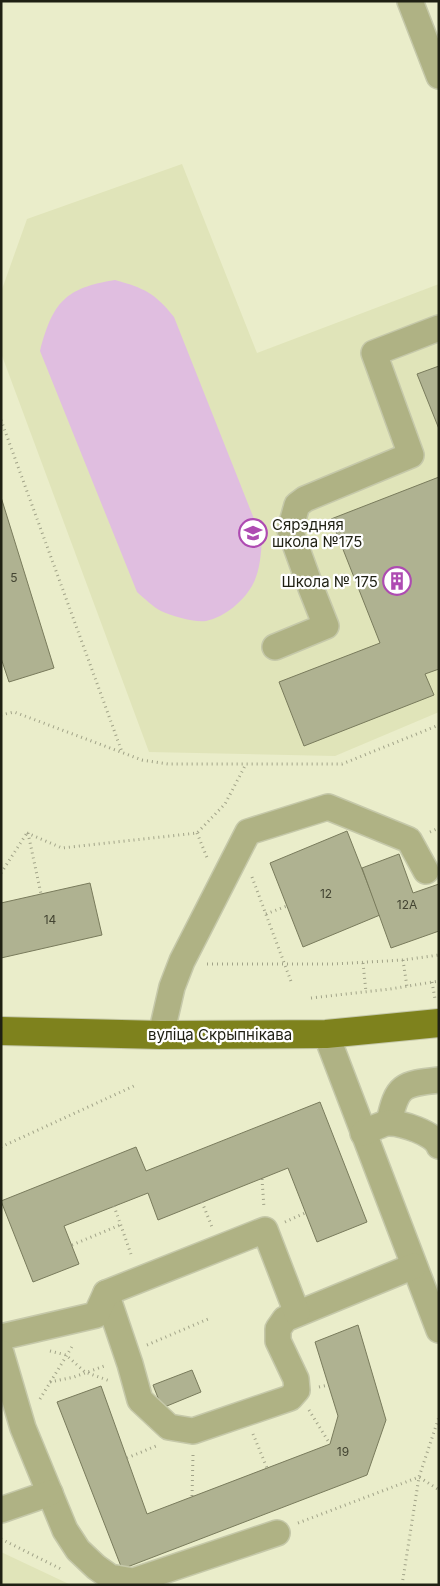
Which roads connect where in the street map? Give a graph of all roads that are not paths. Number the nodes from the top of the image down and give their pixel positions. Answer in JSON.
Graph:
{"nodes":[{"id":1,"x":410,"y":1,"type":"edge"},
{"id":2,"x":439,"y":76,"type":"edge"},
{"id":3,"x":439,"y":328,"type":"edge"},
{"id":4,"x":275,"y":647,"type":"dead end"},
{"id":5,"x":426,"y":871,"type":"dead end"},
{"id":6,"x":439,"y":1024,"type":"edge"},
{"id":7,"x":1,"y":1031,"type":"edge"},
{"id":8,"x":326,"y":1034,"type":"junction"},
{"id":9,"x":161,"y":1035,"type":"junction"},
{"id":10,"x":439,"y":1080,"type":"edge"},
{"id":11,"x":389,"y":1122,"type":"junction"},
{"id":12,"x":363,"y":1133,"type":"junction"},
{"id":13,"x":439,"y":1146,"type":"edge"},
{"id":14,"x":414,"y":1266,"type":"junction"},
{"id":15,"x":101,"y":1304,"type":"junction"},
{"id":16,"x":297,"y":1313,"type":"junction"},
{"id":17,"x":439,"y":1330,"type":"edge"},
{"id":18,"x":1,"y":1337,"type":"edge"},
{"id":19,"x":1,"y":1353,"type":"edge"},
{"id":20,"x":50,"y":1493,"type":"junction"},
{"id":21,"x":1,"y":1510,"type":"edge"},
{"id":22,"x":277,"y":1533,"type":"road end"}],
"edges":[{"from":1,"to":2,"type":"lane"},
{"from":3,"to":4,"type":"lane"},
{"from":5,"to":9,"type":"lane"},
{"from":6,"to":8,"type":"main road","name":"вуліца Скрыпнікава"},
{"from":7,"to":9,"type":"main road","name":"вуліца Скрыпнікава"},
{"from":8,"to":9,"type":"main road","name":"вуліца Скрыпнікава"},
{"from":8,"to":12,"type":"lane"},
{"from":10,"to":11,"type":"lane"},
{"from":11,"to":12,"type":"lane"},
{"from":11,"to":13,"type":"lane"},
{"from":12,"to":14,"type":"lane"},
{"from":14,"to":16,"type":"lane"},
{"from":14,"to":17,"type":"lane"},
{"from":15,"to":16,"type":"lane"},
{"from":15,"to":16,"type":"lane"},
{"from":15,"to":18,"type":"lane"},
{"from":19,"to":20,"type":"lane"},
{"from":20,"to":21,"type":"lane"},
{"from":20,"to":22,"type":"lane"}]}
